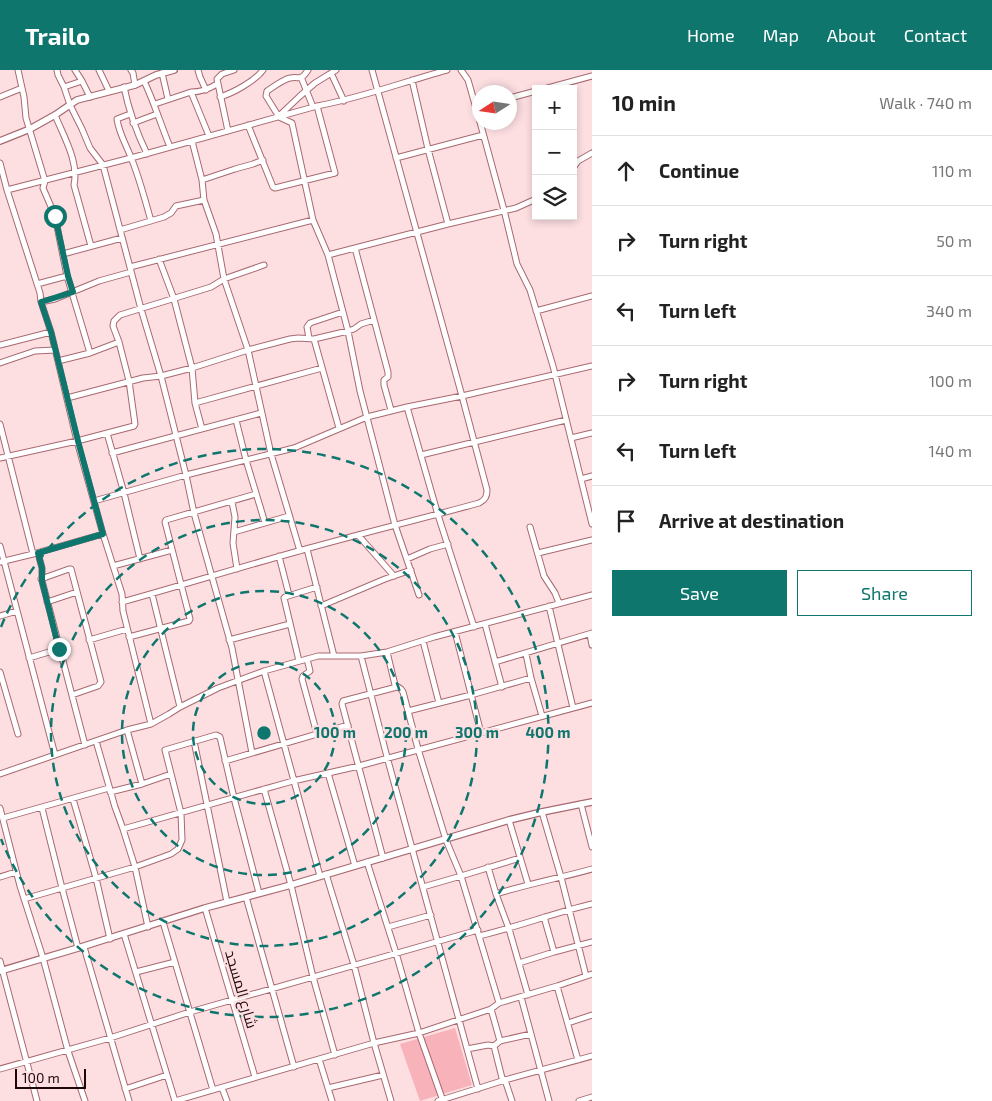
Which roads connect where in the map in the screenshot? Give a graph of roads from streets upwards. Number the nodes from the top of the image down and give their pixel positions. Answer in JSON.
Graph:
{"nodes":[{"id":1,"x":18,"y":70,"type":"edge"},
{"id":2,"x":58,"y":70,"type":"edge"},
{"id":3,"x":75,"y":70,"type":"edge"},
{"id":4,"x":99,"y":70,"type":"edge"},
{"id":5,"x":131,"y":70,"type":"edge"},
{"id":6,"x":174,"y":70,"type":"edge"},
{"id":7,"x":198,"y":70,"type":"edge"},
{"id":8,"x":234,"y":70,"type":"edge"},
{"id":9,"x":263,"y":70,"type":"edge"},
{"id":10,"x":308,"y":70,"type":"edge"},
{"id":11,"x":372,"y":70,"type":"edge"},
{"id":12,"x":447,"y":70,"type":"edge"},
{"id":13,"x":461,"y":70,"type":"edge"},
{"id":14,"x":329,"y":72,"type":"edge"},
{"id":15,"x":158,"y":73,"type":"edge"},
{"id":16,"x":592,"y":76,"type":"edge"},
{"id":17,"x":301,"y":77,"type":"junction"},
{"id":18,"x":144,"y":80,"type":"junction"},
{"id":19,"x":412,"y":80,"type":"junction"},
{"id":20,"x":82,"y":81,"type":"junction"},
{"id":21,"x":217,"y":84,"type":"junction"},
{"id":22,"x":135,"y":85,"type":"junction"},
{"id":23,"x":559,"y":85,"type":"edge"},
{"id":24,"x":64,"y":87,"type":"junction"},
{"id":25,"x":22,"y":88,"type":"junction"},
{"id":26,"x":124,"y":88,"type":"junction"},
{"id":27,"x":206,"y":90,"type":"junction"},
{"id":28,"x":378,"y":90,"type":"junction"},
{"id":29,"x":110,"y":91,"type":"junction"},
{"id":30,"x":306,"y":91,"type":"junction"},
{"id":31,"x":191,"y":92,"type":"junction"},
{"id":32,"x":472,"y":92,"type":"edge"},
{"id":33,"x":532,"y":92,"type":"edge"},
{"id":34,"x":517,"y":96,"type":"edge"},
{"id":35,"x":0,"y":97,"type":"edge"},
{"id":36,"x":90,"y":97,"type":"junction"},
{"id":37,"x":220,"y":97,"type":"junction"},
{"id":38,"x":168,"y":100,"type":"junction"},
{"id":39,"x":344,"y":101,"type":"junction"},
{"id":40,"x":155,"y":104,"type":"junction"},
{"id":41,"x":70,"y":105,"type":"junction"},
{"id":42,"x":315,"y":107,"type":"junction"},
{"id":43,"x":130,"y":114,"type":"junction"},
{"id":44,"x":157,"y":114,"type":"junction"},
{"id":45,"x":55,"y":115,"type":"junction"},
{"id":46,"x":279,"y":117,"type":"junction"},
{"id":47,"x":133,"y":122,"type":"junction"},
{"id":48,"x":248,"y":125,"type":"junction"},
{"id":49,"x":30,"y":129,"type":"junction"},
{"id":50,"x":482,"y":130,"type":"edge"},
{"id":51,"x":228,"y":132,"type":"junction"},
{"id":52,"x":483,"y":135,"type":"junction"},
{"id":53,"x":210,"y":136,"type":"junction"},
{"id":54,"x":0,"y":141,"type":"edge"},
{"id":55,"x":192,"y":141,"type":"junction"},
{"id":56,"x":170,"y":147,"type":"junction"},
{"id":57,"x":428,"y":149,"type":"junction"},
{"id":58,"x":592,"y":153,"type":"edge"},
{"id":59,"x":147,"y":154,"type":"junction"},
{"id":60,"x":132,"y":158,"type":"junction"},
{"id":61,"x":396,"y":158,"type":"junction"},
{"id":62,"x":263,"y":160,"type":"junction"},
{"id":63,"x":577,"y":162,"type":"edge"},
{"id":64,"x":0,"y":163,"type":"edge"},
{"id":65,"x":103,"y":165,"type":"junction"},
{"id":66,"x":74,"y":173,"type":"junction"},
{"id":67,"x":202,"y":180,"type":"junction"},
{"id":68,"x":45,"y":181,"type":"junction"},
{"id":69,"x":304,"y":182,"type":"junction"},
{"id":70,"x":7,"y":190,"type":"junction"},
{"id":71,"x":204,"y":200,"type":"junction"},
{"id":72,"x":532,"y":202,"type":"edge"},
{"id":73,"x":504,"y":210,"type":"junction"},
{"id":74,"x":313,"y":220,"type":"junction"},
{"id":75,"x":151,"y":221,"type":"junction"},
{"id":76,"x":448,"y":224,"type":"junction"},
{"id":77,"x":120,"y":230,"type":"junction"},
{"id":78,"x":417,"y":232,"type":"junction"},
{"id":79,"x":122,"y":238,"type":"junction"},
{"id":80,"x":218,"y":243,"type":"junction"},
{"id":81,"x":91,"y":246,"type":"junction"},
{"id":82,"x":355,"y":248,"type":"junction"},
{"id":83,"x":63,"y":254,"type":"junction"},
{"id":84,"x":328,"y":255,"type":"junction"},
{"id":85,"x":159,"y":259,"type":"junction"},
{"id":86,"x":264,"y":265,"type":"dead end"},
{"id":87,"x":131,"y":269,"type":"junction"},
{"id":88,"x":68,"y":276,"type":"junction"},
{"id":89,"x":224,"y":279,"type":"junction"},
{"id":90,"x":37,"y":284,"type":"junction"},
{"id":91,"x":73,"y":292,"type":"junction"},
{"id":92,"x":592,"y":296,"type":"edge"},
{"id":93,"x":174,"y":299,"type":"junction"},
{"id":94,"x":41,"y":302,"type":"junction"},
{"id":95,"x":141,"y":310,"type":"junction"},
{"id":96,"x":536,"y":311,"type":"junction"},
{"id":97,"x":343,"y":312,"type":"junction"},
{"id":98,"x":374,"y":320,"type":"junction"},
{"id":99,"x":348,"y":331,"type":"junction"},
{"id":100,"x":51,"y":332,"type":"junction"},
{"id":101,"x":311,"y":338,"type":"junction"},
{"id":102,"x":119,"y":342,"type":"junction"},
{"id":103,"x":0,"y":346,"type":"edge"},
{"id":104,"x":55,"y":350,"type":"junction"},
{"id":105,"x":248,"y":350,"type":"junction"},
{"id":106,"x":90,"y":353,"type":"junction"},
{"id":107,"x":0,"y":362,"type":"edge"},
{"id":108,"x":58,"y":362,"type":"junction"},
{"id":109,"x":592,"y":366,"type":"edge"},
{"id":110,"x":192,"y":368,"type":"junction"},
{"id":111,"x":322,"y":368,"type":"junction"},
{"id":112,"x":555,"y":375,"type":"junction"},
{"id":113,"x":161,"y":376,"type":"junction"},
{"id":114,"x":129,"y":381,"type":"junction"},
{"id":115,"x":256,"y":385,"type":"junction"},
{"id":116,"x":462,"y":396,"type":"junction"},
{"id":117,"x":67,"y":398,"type":"junction"},
{"id":118,"x":195,"y":403,"type":"junction"},
{"id":119,"x":407,"y":406,"type":"junction"},
{"id":120,"x":391,"y":410,"type":"junction"},
{"id":121,"x":261,"y":413,"type":"junction"},
{"id":122,"x":367,"y":417,"type":"junction"},
{"id":123,"x":236,"y":420,"type":"junction"},
{"id":124,"x":566,"y":420,"type":"junction"},
{"id":125,"x":0,"y":424,"type":"edge"},
{"id":126,"x":339,"y":428,"type":"junction"},
{"id":127,"x":202,"y":429,"type":"junction"},
{"id":128,"x":106,"y":433,"type":"junction"},
{"id":129,"x":592,"y":433,"type":"edge"},
{"id":130,"x":176,"y":436,"type":"junction"},
{"id":131,"x":571,"y":438,"type":"junction"},
{"id":132,"x":78,"y":441,"type":"junction"},
{"id":133,"x":474,"y":442,"type":"junction"},
{"id":134,"x":112,"y":453,"type":"junction"},
{"id":135,"x":271,"y":454,"type":"junction"},
{"id":136,"x":421,"y":455,"type":"junction"},
{"id":137,"x":9,"y":457,"type":"junction"},
{"id":138,"x":0,"y":458,"type":"edge"},
{"id":139,"x":246,"y":460,"type":"junction"},
{"id":140,"x":186,"y":476,"type":"junction"},
{"id":141,"x":592,"y":476,"type":"edge"},
{"id":142,"x":581,"y":479,"type":"junction"},
{"id":143,"x":124,"y":493,"type":"junction"},
{"id":144,"x":256,"y":494,"type":"junction"},
{"id":145,"x":94,"y":501,"type":"junction"},
{"id":146,"x":232,"y":502,"type":"junction"},
{"id":147,"x":194,"y":512,"type":"junction"},
{"id":148,"x":438,"y":514,"type":"junction"},
{"id":149,"x":289,"y":516,"type":"junction"},
{"id":150,"x":265,"y":523,"type":"junction"},
{"id":151,"x":395,"y":524,"type":"junction"},
{"id":152,"x":592,"y":524,"type":"edge"},
{"id":153,"x":530,"y":527,"type":"dead end"},
{"id":154,"x":234,"y":532,"type":"junction"},
{"id":155,"x":103,"y":534,"type":"junction"},
{"id":156,"x":358,"y":535,"type":"junction"},
{"id":157,"x":592,"y":540,"type":"edge"},
{"id":158,"x":448,"y":544,"type":"junction"},
{"id":159,"x":0,"y":546,"type":"edge"},
{"id":160,"x":307,"y":549,"type":"junction"},
{"id":161,"x":172,"y":550,"type":"junction"},
{"id":162,"x":300,"y":551,"type":"junction"},
{"id":163,"x":36,"y":553,"type":"junction"},
{"id":164,"x":538,"y":553,"type":"junction"},
{"id":165,"x":279,"y":556,"type":"junction"},
{"id":166,"x":140,"y":558,"type":"junction"},
{"id":167,"x":407,"y":559,"type":"junction"},
{"id":168,"x":2,"y":561,"type":"edge"},
{"id":169,"x":113,"y":566,"type":"junction"},
{"id":170,"x":237,"y":569,"type":"junction"},
{"id":171,"x":411,"y":570,"type":"junction"},
{"id":172,"x":211,"y":576,"type":"junction"},
{"id":173,"x":394,"y":576,"type":"junction"},
{"id":174,"x":41,"y":579,"type":"junction"},
{"id":175,"x":182,"y":585,"type":"junction"},
{"id":176,"x":316,"y":587,"type":"junction"},
{"id":177,"x":77,"y":592,"type":"junction"},
{"id":178,"x":152,"y":594,"type":"junction"},
{"id":179,"x":289,"y":595,"type":"junction"},
{"id":180,"x":419,"y":595,"type":"dead end"},
{"id":181,"x":592,"y":595,"type":"edge"},
{"id":182,"x":47,"y":602,"type":"junction"},
{"id":183,"x":122,"y":602,"type":"junction"},
{"id":184,"x":559,"y":603,"type":"junction"},
{"id":185,"x":321,"y":606,"type":"junction"},
{"id":186,"x":549,"y":606,"type":"junction"},
{"id":187,"x":17,"y":611,"type":"junction"},
{"id":188,"x":0,"y":616,"type":"edge"},
{"id":189,"x":290,"y":624,"type":"junction"},
{"id":190,"x":485,"y":624,"type":"junction"},
{"id":191,"x":474,"y":627,"type":"junction"},
{"id":192,"x":127,"y":629,"type":"junction"},
{"id":193,"x":160,"y":629,"type":"junction"},
{"id":194,"x":455,"y":632,"type":"junction"},
{"id":195,"x":591,"y":633,"type":"edge"},
{"id":196,"x":129,"y":638,"type":"junction"},
{"id":197,"x":89,"y":640,"type":"junction"},
{"id":198,"x":229,"y":640,"type":"junction"},
{"id":199,"x":423,"y":641,"type":"junction"},
{"id":200,"x":558,"y":644,"type":"junction"},
{"id":201,"x":592,"y":646,"type":"edge"},
{"id":202,"x":59,"y":649,"type":"junction"},
{"id":203,"x":387,"y":652,"type":"junction"},
{"id":204,"x":526,"y":654,"type":"junction"},
{"id":205,"x":334,"y":656,"type":"junction"},
{"id":206,"x":361,"y":656,"type":"junction"},
{"id":207,"x":29,"y":658,"type":"junction"},
{"id":208,"x":307,"y":659,"type":"junction"},
{"id":209,"x":299,"y":661,"type":"junction"},
{"id":210,"x":495,"y":662,"type":"junction"},
{"id":211,"x":264,"y":671,"type":"junction"},
{"id":212,"x":0,"y":672,"type":"edge"},
{"id":213,"x":531,"y":678,"type":"junction"},
{"id":214,"x":237,"y":680,"type":"junction"},
{"id":215,"x":397,"y":687,"type":"junction"},
{"id":216,"x":502,"y":687,"type":"junction"},
{"id":217,"x":371,"y":693,"type":"junction"},
{"id":218,"x":72,"y":695,"type":"junction"},
{"id":219,"x":471,"y":695,"type":"junction"},
{"id":220,"x":439,"y":703,"type":"junction"},
{"id":221,"x":592,"y":704,"type":"edge"},
{"id":222,"x":180,"y":707,"type":"junction"},
{"id":223,"x":573,"y":708,"type":"junction"},
{"id":224,"x":408,"y":711,"type":"junction"},
{"id":225,"x":542,"y":716,"type":"junction"},
{"id":226,"x":151,"y":724,"type":"junction"},
{"id":227,"x":348,"y":725,"type":"junction"},
{"id":228,"x":127,"y":730,"type":"junction"},
{"id":229,"x":481,"y":733,"type":"junction"},
{"id":230,"x":18,"y":734,"type":"dead end"},
{"id":231,"x":317,"y":734,"type":"junction"},
{"id":232,"x":96,"y":741,"type":"junction"},
{"id":233,"x":194,"y":741,"type":"junction"},
{"id":234,"x":283,"y":744,"type":"junction"},
{"id":235,"x":85,"y":745,"type":"junction"},
{"id":236,"x":418,"y":749,"type":"junction"},
{"id":237,"x":252,"y":753,"type":"junction"},
{"id":238,"x":55,"y":756,"type":"junction"},
{"id":239,"x":387,"y":758,"type":"junction"},
{"id":240,"x":225,"y":760,"type":"junction"},
{"id":241,"x":359,"y":766,"type":"junction"},
{"id":242,"x":328,"y":773,"type":"junction"},
{"id":243,"x":0,"y":774,"type":"edge"},
{"id":244,"x":172,"y":774,"type":"junction"},
{"id":245,"x":293,"y":781,"type":"junction"},
{"id":246,"x":142,"y":784,"type":"junction"},
{"id":247,"x":264,"y":789,"type":"junction"},
{"id":248,"x":110,"y":790,"type":"junction"},
{"id":249,"x":234,"y":798,"type":"junction"},
{"id":250,"x":73,"y":799,"type":"junction"},
{"id":251,"x":592,"y":802,"type":"edge"},
{"id":252,"x":208,"y":804,"type":"junction"},
{"id":253,"x":581,"y":804,"type":"junction"},
{"id":254,"x":0,"y":808,"type":"edge"},
{"id":255,"x":42,"y":808,"type":"junction"},
{"id":256,"x":181,"y":812,"type":"junction"},
{"id":257,"x":542,"y":812,"type":"junction"},
{"id":258,"x":3,"y":818,"type":"junction"},
{"id":259,"x":509,"y":820,"type":"junction"},
{"id":260,"x":123,"y":829,"type":"junction"},
{"id":261,"x":446,"y":840,"type":"junction"},
{"id":262,"x":592,"y":847,"type":"edge"},
{"id":263,"x":412,"y":849,"type":"junction"},
{"id":264,"x":382,"y":858,"type":"junction"},
{"id":265,"x":520,"y":858,"type":"junction"},
{"id":266,"x":367,"y":862,"type":"junction"},
{"id":267,"x":355,"y":866,"type":"junction"},
{"id":268,"x":135,"y":867,"type":"junction"},
{"id":269,"x":488,"y":867,"type":"junction"},
{"id":270,"x":592,"y":869,"type":"edge"},
{"id":271,"x":16,"y":872,"type":"junction"},
{"id":272,"x":323,"y":875,"type":"junction"},
{"id":273,"x":462,"y":876,"type":"junction"},
{"id":274,"x":0,"y":877,"type":"edge"},
{"id":275,"x":96,"y":878,"type":"junction"},
{"id":276,"x":561,"y":878,"type":"junction"},
{"id":277,"x":528,"y":884,"type":"junction"},
{"id":278,"x":291,"y":885,"type":"junction"},
{"id":279,"x":423,"y":887,"type":"junction"},
{"id":280,"x":62,"y":888,"type":"junction"},
{"id":281,"x":259,"y":894,"type":"junction"},
{"id":282,"x":496,"y":894,"type":"junction"},
{"id":283,"x":246,"y":897,"type":"junction"},
{"id":284,"x":24,"y":899,"type":"junction"},
{"id":285,"x":227,"y":902,"type":"junction"},
{"id":286,"x":592,"y":904,"type":"edge"},
{"id":287,"x":205,"y":908,"type":"junction"},
{"id":288,"x":568,"y":910,"type":"junction"},
{"id":289,"x":431,"y":915,"type":"junction"},
{"id":290,"x":544,"y":917,"type":"junction"},
{"id":291,"x":163,"y":922,"type":"junction"},
{"id":292,"x":148,"y":926,"type":"junction"},
{"id":293,"x":388,"y":927,"type":"junction"},
{"id":294,"x":509,"y":929,"type":"junction"},
{"id":295,"x":478,"y":933,"type":"junction"},
{"id":296,"x":124,"y":934,"type":"junction"},
{"id":297,"x":110,"y":939,"type":"junction"},
{"id":298,"x":438,"y":941,"type":"junction"},
{"id":299,"x":592,"y":942,"type":"edge"},
{"id":300,"x":578,"y":945,"type":"junction"},
{"id":301,"x":81,"y":948,"type":"junction"},
{"id":302,"x":554,"y":952,"type":"junction"},
{"id":303,"x":396,"y":953,"type":"junction"},
{"id":304,"x":43,"y":958,"type":"junction"},
{"id":305,"x":0,"y":961,"type":"edge"},
{"id":306,"x":175,"y":962,"type":"junction"},
{"id":307,"x":518,"y":963,"type":"junction"},
{"id":308,"x":354,"y":965,"type":"junction"},
{"id":309,"x":1,"y":970,"type":"edge"},
{"id":310,"x":136,"y":972,"type":"junction"},
{"id":311,"x":592,"y":974,"type":"edge"},
{"id":312,"x":586,"y":976,"type":"junction"},
{"id":313,"x":313,"y":977,"type":"junction"},
{"id":314,"x":557,"y":986,"type":"junction"},
{"id":315,"x":272,"y":989,"type":"junction"},
{"id":316,"x":528,"y":995,"type":"junction"},
{"id":317,"x":521,"y":997,"type":"junction"},
{"id":318,"x":232,"y":1000,"type":"junction"},
{"id":319,"x":499,"y":1003,"type":"junction"},
{"id":320,"x":491,"y":1008,"type":"junction"},
{"id":321,"x":190,"y":1012,"type":"junction"},
{"id":322,"x":592,"y":1015,"type":"edge"},
{"id":323,"x":458,"y":1020,"type":"junction"},
{"id":324,"x":568,"y":1023,"type":"junction"},
{"id":325,"x":152,"y":1024,"type":"junction"},
{"id":326,"x":419,"y":1033,"type":"junction"},
{"id":327,"x":531,"y":1034,"type":"junction"},
{"id":328,"x":110,"y":1038,"type":"junction"},
{"id":329,"x":500,"y":1041,"type":"junction"},
{"id":330,"x":374,"y":1043,"type":"junction"},
{"id":331,"x":494,"y":1046,"type":"junction"},
{"id":332,"x":467,"y":1049,"type":"junction"},
{"id":333,"x":68,"y":1051,"type":"junction"},
{"id":334,"x":335,"y":1055,"type":"junction"},
{"id":335,"x":592,"y":1056,"type":"edge"},
{"id":336,"x":320,"y":1059,"type":"junction"},
{"id":337,"x":578,"y":1060,"type":"junction"},
{"id":338,"x":27,"y":1062,"type":"junction"},
{"id":339,"x":294,"y":1067,"type":"junction"},
{"id":340,"x":0,"y":1069,"type":"edge"},
{"id":341,"x":542,"y":1070,"type":"junction"},
{"id":342,"x":383,"y":1074,"type":"junction"},
{"id":343,"x":167,"y":1075,"type":"junction"},
{"id":344,"x":255,"y":1078,"type":"junction"},
{"id":345,"x":506,"y":1080,"type":"junction"},
{"id":346,"x":222,"y":1088,"type":"junction"},
{"id":347,"x":328,"y":1088,"type":"junction"},
{"id":348,"x":125,"y":1089,"type":"junction"},
{"id":349,"x":478,"y":1089,"type":"junction"},
{"id":350,"x":213,"y":1090,"type":"junction"},
{"id":351,"x":589,"y":1098,"type":"edge"},
{"id":352,"x":37,"y":1101,"type":"edge"},
{"id":353,"x":85,"y":1101,"type":"edge"},
{"id":354,"x":129,"y":1101,"type":"edge"},
{"id":355,"x":175,"y":1101,"type":"edge"},
{"id":356,"x":227,"y":1101,"type":"edge"},
{"id":357,"x":332,"y":1101,"type":"edge"},
{"id":358,"x":391,"y":1101,"type":"edge"},
{"id":359,"x":441,"y":1101,"type":"edge"},
{"id":360,"x":512,"y":1101,"type":"edge"},
{"id":361,"x":549,"y":1101,"type":"edge"},
{"id":362,"x":579,"y":1101,"type":"edge"}],
"edges":[{"from":1,"to":25,"type":"street"},
{"from":2,"to":24,"type":"street"},
{"from":3,"to":20,"type":"street"},
{"from":4,"to":29,"type":"street"},
{"from":5,"to":22,"type":"street"},
{"from":6,"to":15,"type":"street"},
{"from":7,"to":27,"type":"street"},
{"from":8,"to":21,"type":"street"},
{"from":9,"to":37,"type":"street"},
{"from":10,"to":17,"type":"street"},
{"from":11,"to":28,"type":"street"},
{"from":12,"to":19,"type":"street"},
{"from":13,"to":32,"type":"street"},
{"from":14,"to":30,"type":"street"},
{"from":14,"to":39,"type":"street"},
{"from":15,"to":18,"type":"street"},
{"from":15,"to":38,"type":"street"},
{"from":16,"to":23,"type":"street"},
{"from":17,"to":30,"type":"street"},
{"from":17,"to":46,"type":"street"},
{"from":18,"to":22,"type":"street"},
{"from":18,"to":40,"type":"street"},
{"from":19,"to":28,"type":"street"},
{"from":19,"to":57,"type":"street"},
{"from":20,"to":24,"type":"street"},
{"from":20,"to":36,"type":"street"},
{"from":21,"to":27,"type":"street"},
{"from":21,"to":37,"type":"street"},
{"from":22,"to":26,"type":"street"},
{"from":24,"to":41,"type":"street"},
{"from":25,"to":35,"type":"street"},
{"from":25,"to":49,"type":"street"},
{"from":26,"to":29,"type":"street"},
{"from":26,"to":43,"type":"street"},
{"from":27,"to":31,"type":"street"},
{"from":28,"to":39,"type":"street"},
{"from":28,"to":61,"type":"street"},
{"from":29,"to":36,"type":"street"},
{"from":30,"to":42,"type":"street"},
{"from":30,"to":46,"type":"street"},
{"from":31,"to":38,"type":"street"},
{"from":31,"to":53,"type":"street"},
{"from":33,"to":34,"type":"street"},
{"from":36,"to":41,"type":"street"},
{"from":37,"to":51,"type":"street"},
{"from":38,"to":40,"type":"street"},
{"from":39,"to":42,"type":"street"},
{"from":40,"to":44,"type":"street"},
{"from":41,"to":45,"type":"street"},
{"from":41,"to":65,"type":"street"},
{"from":42,"to":46,"type":"street"},
{"from":42,"to":69,"type":"street"},
{"from":43,"to":47,"type":"street"},
{"from":43,"to":60,"type":"street"},
{"from":44,"to":47,"type":"street"},
{"from":44,"to":56,"type":"street"},
{"from":45,"to":49,"type":"street"},
{"from":45,"to":66,"type":"street"},
{"from":46,"to":48,"type":"street"},
{"from":46,"to":69,"type":"street"},
{"from":47,"to":59,"type":"street"},
{"from":48,"to":51,"type":"street"},
{"from":48,"to":62,"type":"street"},
{"from":49,"to":54,"type":"street"},
{"from":49,"to":68,"type":"street"},
{"from":50,"to":52,"type":"street"},
{"from":51,"to":53,"type":"street"},
{"from":52,"to":57,"type":"street"},
{"from":52,"to":73,"type":"street"},
{"from":53,"to":55,"type":"street"},
{"from":55,"to":56,"type":"street"},
{"from":55,"to":67,"type":"street"},
{"from":56,"to":59,"type":"street"},
{"from":57,"to":61,"type":"street"},
{"from":57,"to":76,"type":"street"},
{"from":58,"to":63,"type":"street"},
{"from":59,"to":60,"type":"street"},
{"from":60,"to":65,"type":"street"},
{"from":60,"to":75,"type":"street"},
{"from":61,"to":78,"type":"street"},
{"from":62,"to":67,"type":"street"},
{"from":62,"to":69,"type":"street"},
{"from":64,"to":70,"type":"street"},
{"from":65,"to":66,"type":"street"},
{"from":65,"to":77,"type":"street"},
{"from":66,"to":68,"type":"street"},
{"from":66,"to":81,"type":"street"},
{"from":67,"to":71,"type":"street"},
{"from":68,"to":70,"type":"street"},
{"from":68,"to":83,"type":"street"},
{"from":69,"to":74,"type":"street"},
{"from":70,"to":90,"type":"street"},
{"from":71,"to":75,"type":"street"},
{"from":71,"to":80,"type":"street"},
{"from":72,"to":73,"type":"street"},
{"from":73,"to":76,"type":"street"},
{"from":73,"to":96,"type":"street"},
{"from":74,"to":80,"type":"street"},
{"from":74,"to":84,"type":"street"},
{"from":75,"to":77,"type":"street"},
{"from":76,"to":78,"type":"street"},
{"from":77,"to":79,"type":"street"},
{"from":78,"to":82,"type":"street"},
{"from":78,"to":116,"type":"street"},
{"from":79,"to":81,"type":"street"},
{"from":79,"to":87,"type":"street"},
{"from":80,"to":85,"type":"street"},
{"from":80,"to":89,"type":"street"},
{"from":81,"to":83,"type":"street"},
{"from":82,"to":84,"type":"street"},
{"from":82,"to":98,"type":"street"},
{"from":83,"to":88,"type":"street"},
{"from":84,"to":97,"type":"street"},
{"from":85,"to":87,"type":"street"},
{"from":85,"to":93,"type":"street"},
{"from":86,"to":89,"type":"street"},
{"from":87,"to":91,"type":"street"},
{"from":87,"to":95,"type":"street"},
{"from":88,"to":90,"type":"street"},
{"from":88,"to":91,"type":"street"},
{"from":89,"to":93,"type":"street"},
{"from":89,"to":105,"type":"street"},
{"from":90,"to":94,"type":"street"},
{"from":91,"to":94,"type":"street"},
{"from":91,"to":106,"type":"street"},
{"from":92,"to":96,"type":"street"},
{"from":93,"to":95,"type":"street"},
{"from":93,"to":110,"type":"street"},
{"from":94,"to":100,"type":"street"},
{"from":95,"to":102,"type":"street"},
{"from":95,"to":113,"type":"street"},
{"from":96,"to":112,"type":"street"},
{"from":97,"to":99,"type":"street"},
{"from":97,"to":101,"type":"street"},
{"from":98,"to":99,"type":"street"},
{"from":98,"to":120,"type":"street"},
{"from":99,"to":101,"type":"street"},
{"from":99,"to":122,"type":"street"},
{"from":100,"to":103,"type":"street"},
{"from":100,"to":104,"type":"street"},
{"from":101,"to":105,"type":"street"},
{"from":101,"to":111,"type":"street"},
{"from":102,"to":106,"type":"street"},
{"from":102,"to":114,"type":"street"},
{"from":104,"to":107,"type":"street"},
{"from":104,"to":108,"type":"street"},
{"from":105,"to":110,"type":"street"},
{"from":105,"to":115,"type":"street"},
{"from":106,"to":108,"type":"street"},
{"from":108,"to":117,"type":"street"},
{"from":109,"to":112,"type":"street"},
{"from":110,"to":113,"type":"street"},
{"from":110,"to":118,"type":"street"},
{"from":111,"to":115,"type":"street"},
{"from":111,"to":126,"type":"street"},
{"from":112,"to":116,"type":"street"},
{"from":112,"to":124,"type":"street"},
{"from":113,"to":114,"type":"street"},
{"from":113,"to":130,"type":"street"},
{"from":114,"to":117,"type":"street"},
{"from":114,"to":128,"type":"street"},
{"from":115,"to":118,"type":"street"},
{"from":115,"to":121,"type":"street"},
{"from":116,"to":119,"type":"street"},
{"from":116,"to":133,"type":"street"},
{"from":117,"to":132,"type":"street"},
{"from":118,"to":127,"type":"street"},
{"from":119,"to":120,"type":"street"},
{"from":119,"to":136,"type":"street"},
{"from":120,"to":122,"type":"street"},
{"from":121,"to":123,"type":"street"},
{"from":121,"to":135,"type":"street"},
{"from":122,"to":126,"type":"street"},
{"from":122,"to":151,"type":"street"},
{"from":123,"to":127,"type":"street"},
{"from":123,"to":139,"type":"street"},
{"from":124,"to":131,"type":"street"},
{"from":124,"to":133,"type":"street"},
{"from":125,"to":137,"type":"street"},
{"from":126,"to":135,"type":"street"},
{"from":127,"to":130,"type":"street"},
{"from":128,"to":132,"type":"street"},
{"from":128,"to":134,"type":"street"},
{"from":129,"to":131,"type":"street"},
{"from":130,"to":134,"type":"street"},
{"from":130,"to":140,"type":"street"},
{"from":131,"to":142,"type":"street"},
{"from":132,"to":137,"type":"street"},
{"from":132,"to":145,"type":"street"},
{"from":133,"to":136,"type":"street"},
{"from":133,"to":148,"type":"street"},
{"from":134,"to":143,"type":"street"},
{"from":135,"to":139,"type":"street"},
{"from":135,"to":149,"type":"street"},
{"from":136,"to":148,"type":"street"},
{"from":137,"to":138,"type":"street"},
{"from":137,"to":163,"type":"street"},
{"from":139,"to":140,"type":"street"},
{"from":139,"to":144,"type":"street"},
{"from":140,"to":143,"type":"street"},
{"from":140,"to":147,"type":"street"},
{"from":141,"to":142,"type":"street"},
{"from":142,"to":152,"type":"street"},
{"from":143,"to":145,"type":"street"},
{"from":143,"to":166,"type":"street"},
{"from":144,"to":146,"type":"street"},
{"from":144,"to":150,"type":"street"},
{"from":145,"to":155,"type":"street"},
{"from":146,"to":147,"type":"street"},
{"from":146,"to":154,"type":"street"},
{"from":147,"to":161,"type":"street"},
{"from":147,"to":172,"type":"street"},
{"from":148,"to":151,"type":"street"},
{"from":148,"to":158,"type":"street"},
{"from":149,"to":150,"type":"street"},
{"from":149,"to":162,"type":"street"},
{"from":150,"to":154,"type":"street"},
{"from":151,"to":156,"type":"street"},
{"from":151,"to":167,"type":"street"},
{"from":153,"to":164,"type":"street"},
{"from":154,"to":170,"type":"street"},
{"from":155,"to":163,"type":"street"},
{"from":155,"to":169,"type":"street"},
{"from":156,"to":160,"type":"street"},
{"from":156,"to":173,"type":"street"},
{"from":157,"to":164,"type":"street"},
{"from":158,"to":167,"type":"street"},
{"from":158,"to":191,"type":"street"},
{"from":159,"to":168,"type":"street"},
{"from":160,"to":162,"type":"street"},
{"from":160,"to":176,"type":"street"},
{"from":161,"to":166,"type":"street"},
{"from":161,"to":175,"type":"street"},
{"from":162,"to":165,"type":"street"},
{"from":163,"to":168,"type":"street"},
{"from":163,"to":174,"type":"street"},
{"from":164,"to":184,"type":"street"},
{"from":165,"to":170,"type":"street"},
{"from":165,"to":179,"type":"street"},
{"from":166,"to":169,"type":"street"},
{"from":167,"to":171,"type":"street"},
{"from":168,"to":187,"type":"street"},
{"from":169,"to":183,"type":"street"},
{"from":170,"to":172,"type":"street"},
{"from":171,"to":173,"type":"street"},
{"from":171,"to":180,"type":"street"},
{"from":172,"to":175,"type":"street"},
{"from":172,"to":198,"type":"street"},
{"from":173,"to":185,"type":"street"},
{"from":174,"to":177,"type":"street"},
{"from":174,"to":182,"type":"street"},
{"from":175,"to":178,"type":"street"},
{"from":175,"to":193,"type":"street"},
{"from":176,"to":179,"type":"street"},
{"from":176,"to":185,"type":"street"},
{"from":177,"to":182,"type":"street"},
{"from":177,"to":197,"type":"street"},
{"from":178,"to":183,"type":"street"},
{"from":178,"to":193,"type":"street"},
{"from":179,"to":189,"type":"street"},
{"from":181,"to":184,"type":"street"},
{"from":182,"to":202,"type":"street"},
{"from":183,"to":192,"type":"street"},
{"from":184,"to":186,"type":"street"},
{"from":185,"to":205,"type":"street"},
{"from":186,"to":190,"type":"street"},
{"from":186,"to":200,"type":"street"},
{"from":187,"to":188,"type":"street"},
{"from":187,"to":207,"type":"street"},
{"from":189,"to":198,"type":"street"},
{"from":189,"to":209,"type":"street"},
{"from":190,"to":191,"type":"street"},
{"from":190,"to":210,"type":"street"},
{"from":191,"to":194,"type":"street"},
{"from":192,"to":196,"type":"street"},
{"from":192,"to":197,"type":"street"},
{"from":193,"to":196,"type":"street"},
{"from":193,"to":222,"type":"street"},
{"from":194,"to":199,"type":"street"},
{"from":194,"to":219,"type":"street"},
{"from":195,"to":200,"type":"street"},
{"from":195,"to":201,"type":"street"},
{"from":196,"to":226,"type":"street"},
{"from":197,"to":218,"type":"street"},
{"from":198,"to":214,"type":"street"},
{"from":199,"to":203,"type":"street"},
{"from":199,"to":220,"type":"street"},
{"from":200,"to":204,"type":"street"},
{"from":200,"to":223,"type":"street"},
{"from":202,"to":207,"type":"street"},
{"from":202,"to":218,"type":"street"},
{"from":203,"to":206,"type":"street"},
{"from":203,"to":215,"type":"street"},
{"from":204,"to":210,"type":"street"},
{"from":204,"to":213,"type":"street"},
{"from":205,"to":206,"type":"street"},
{"from":205,"to":208,"type":"street"},
{"from":206,"to":217,"type":"street"},
{"from":207,"to":238,"type":"street"},
{"from":208,"to":209,"type":"street"},
{"from":208,"to":231,"type":"street"},
{"from":209,"to":211,"type":"street"},
{"from":210,"to":216,"type":"street"},
{"from":211,"to":214,"type":"street"},
{"from":211,"to":234,"type":"street"},
{"from":212,"to":230,"type":"street"},
{"from":213,"to":216,"type":"street"},
{"from":213,"to":225,"type":"street"},
{"from":214,"to":222,"type":"street"},
{"from":214,"to":237,"type":"street"},
{"from":215,"to":217,"type":"street"},
{"from":215,"to":224,"type":"street"},
{"from":216,"to":219,"type":"street"},
{"from":217,"to":227,"type":"street"},
{"from":217,"to":239,"type":"street"},
{"from":218,"to":235,"type":"street"},
{"from":219,"to":220,"type":"street"},
{"from":219,"to":229,"type":"street"},
{"from":220,"to":224,"type":"street"},
{"from":221,"to":223,"type":"street"},
{"from":222,"to":226,"type":"street"},
{"from":223,"to":225,"type":"street"},
{"from":224,"to":236,"type":"street"},
{"from":225,"to":229,"type":"street"},
{"from":226,"to":228,"type":"street"},
{"from":227,"to":231,"type":"street"},
{"from":227,"to":241,"type":"street"},
{"from":228,"to":232,"type":"street"},
{"from":228,"to":246,"type":"street"},
{"from":229,"to":236,"type":"street"},
{"from":231,"to":234,"type":"street"},
{"from":232,"to":235,"type":"street"},
{"from":232,"to":248,"type":"street"},
{"from":233,"to":240,"type":"street"},
{"from":233,"to":244,"type":"street"},
{"from":233,"to":252,"type":"street"},
{"from":234,"to":237,"type":"street"},
{"from":234,"to":245,"type":"street"},
{"from":235,"to":238,"type":"street"},
{"from":236,"to":239,"type":"street"},
{"from":236,"to":261,"type":"street"},
{"from":237,"to":240,"type":"street"},
{"from":238,"to":243,"type":"street"},
{"from":239,"to":241,"type":"street"},
{"from":239,"to":263,"type":"street"},
{"from":240,"to":249,"type":"street"},
{"from":241,"to":242,"type":"street"},
{"from":241,"to":264,"type":"street"},
{"from":242,"to":245,"type":"street"},
{"from":242,"to":267,"type":"street"},
{"from":244,"to":246,"type":"street"},
{"from":244,"to":256,"type":"street"},
{"from":245,"to":247,"type":"street"},
{"from":245,"to":272,"type":"street"},
{"from":246,"to":248,"type":"street"},
{"from":247,"to":249,"type":"street"},
{"from":247,"to":278,"type":"street"},
{"from":248,"to":250,"type":"street"},
{"from":248,"to":260,"type":"street"},
{"from":249,"to":252,"type":"street"},
{"from":249,"to":281,"type":"street"},
{"from":250,"to":255,"type":"street"},
{"from":250,"to":275,"type":"street"},
{"from":251,"to":253,"type":"street"},
{"from":252,"to":256,"type":"street"},
{"from":252,"to":285,"type":"street"},
{"from":253,"to":257,"type":"street"},
{"from":253,"to":262,"type":"street"},
{"from":254,"to":258,"type":"street"},
{"from":255,"to":258,"type":"street"},
{"from":255,"to":280,"type":"street"},
{"from":256,"to":260,"type":"street"},
{"from":256,"to":268,"type":"street"},
{"from":257,"to":259,"type":"street"},
{"from":257,"to":276,"type":"street"},
{"from":258,"to":271,"type":"street"},
{"from":259,"to":261,"type":"street"},
{"from":259,"to":265,"type":"street"},
{"from":260,"to":268,"type":"street"},
{"from":261,"to":263,"type":"street"},
{"from":261,"to":273,"type":"street"},
{"from":263,"to":264,"type":"street"},
{"from":263,"to":279,"type":"street"},
{"from":264,"to":266,"type":"street"},
{"from":265,"to":269,"type":"street"},
{"from":265,"to":277,"type":"street"},
{"from":266,"to":267,"type":"street"},
{"from":266,"to":293,"type":"street"},
{"from":267,"to":272,"type":"street"},
{"from":268,"to":275,"type":"street"},
{"from":268,"to":292,"type":"street"},
{"from":269,"to":273,"type":"street"},
{"from":269,"to":282,"type":"street"},
{"from":270,"to":276,"type":"street"},
{"from":271,"to":274,"type":"street"},
{"from":271,"to":284,"type":"street"},
{"from":272,"to":278,"type":"street"},
{"from":272,"to":308,"type":"street"},
{"from":273,"to":279,"type":"street"},
{"from":273,"to":295,"type":"street"},
{"from":275,"to":280,"type":"street"},
{"from":275,"to":297,"type":"street"},
{"from":276,"to":277,"type":"street"},
{"from":276,"to":288,"type":"street"},
{"from":277,"to":282,"type":"street"},
{"from":278,"to":281,"type":"street"},
{"from":278,"to":313,"type":"street"},
{"from":279,"to":289,"type":"street"},
{"from":280,"to":284,"type":"street"},
{"from":280,"to":301,"type":"street"},
{"from":281,"to":283,"type":"street"},
{"from":282,"to":294,"type":"street"},
{"from":283,"to":285,"type":"street"},
{"from":283,"to":315,"type":"street"},
{"from":284,"to":304,"type":"street"},
{"from":285,"to":287,"type":"street"},
{"from":286,"to":288,"type":"street"},
{"from":287,"to":291,"type":"street"},
{"from":287,"to":318,"type":"street","name":"شارع المسجد"},
{"from":288,"to":290,"type":"street"},
{"from":288,"to":300,"type":"street"},
{"from":289,"to":293,"type":"street"},
{"from":289,"to":298,"type":"street"},
{"from":290,"to":294,"type":"street"},
{"from":290,"to":302,"type":"street"},
{"from":291,"to":292,"type":"street"},
{"from":291,"to":306,"type":"street"},
{"from":292,"to":296,"type":"street"},
{"from":293,"to":303,"type":"street"},
{"from":294,"to":295,"type":"street"},
{"from":294,"to":307,"type":"street"},
{"from":295,"to":298,"type":"street"},
{"from":295,"to":319,"type":"street"},
{"from":296,"to":297,"type":"street"},
{"from":296,"to":310,"type":"street"},
{"from":297,"to":301,"type":"street"},
{"from":298,"to":303,"type":"street"},
{"from":298,"to":323,"type":"street"},
{"from":299,"to":300,"type":"street"},
{"from":300,"to":302,"type":"street"},
{"from":300,"to":312,"type":"street"},
{"from":301,"to":304,"type":"street"},
{"from":301,"to":328,"type":"street"},
{"from":302,"to":307,"type":"street"},
{"from":303,"to":308,"type":"street"},
{"from":303,"to":326,"type":"street"},
{"from":304,"to":309,"type":"street"},
{"from":304,"to":333,"type":"street"},
{"from":305,"to":309,"type":"street"},
{"from":306,"to":310,"type":"street"},
{"from":306,"to":321,"type":"street"},
{"from":307,"to":316,"type":"street"},
{"from":308,"to":313,"type":"street"},
{"from":308,"to":330,"type":"street"},
{"from":309,"to":338,"type":"street"},
{"from":310,"to":325,"type":"street"},
{"from":311,"to":312,"type":"street"},
{"from":312,"to":314,"type":"street"},
{"from":313,"to":315,"type":"street"},
{"from":313,"to":334,"type":"street"},
{"from":314,"to":316,"type":"street"},
{"from":314,"to":324,"type":"street"},
{"from":315,"to":318,"type":"street"},
{"from":315,"to":339,"type":"street"},
{"from":316,"to":317,"type":"street"},
{"from":317,"to":319,"type":"street"},
{"from":317,"to":327,"type":"street"},
{"from":318,"to":321,"type":"street"},
{"from":318,"to":344,"type":"street","name":"شارع المسجد"},
{"from":319,"to":320,"type":"street"},
{"from":320,"to":323,"type":"street"},
{"from":320,"to":329,"type":"street"},
{"from":321,"to":325,"type":"street"},
{"from":321,"to":350,"type":"street"},
{"from":322,"to":324,"type":"street"},
{"from":323,"to":326,"type":"street"},
{"from":323,"to":332,"type":"street"},
{"from":324,"to":337,"type":"street"},
{"from":325,"to":328,"type":"street"},
{"from":325,"to":343,"type":"street"},
{"from":326,"to":330,"type":"street"},
{"from":326,"to":359,"type":"street"},
{"from":327,"to":329,"type":"street"},
{"from":327,"to":341,"type":"street"},
{"from":328,"to":333,"type":"street"},
{"from":328,"to":348,"type":"street"},
{"from":329,"to":331,"type":"street"},
{"from":330,"to":334,"type":"street"},
{"from":330,"to":342,"type":"street"},
{"from":331,"to":332,"type":"street"},
{"from":331,"to":345,"type":"street"},
{"from":332,"to":349,"type":"street"},
{"from":333,"to":338,"type":"street"},
{"from":333,"to":353,"type":"street"},
{"from":334,"to":336,"type":"street"},
{"from":335,"to":337,"type":"street"},
{"from":336,"to":339,"type":"street"},
{"from":336,"to":347,"type":"street"},
{"from":337,"to":341,"type":"street"},
{"from":338,"to":340,"type":"street"},
{"from":338,"to":352,"type":"street"},
{"from":339,"to":344,"type":"street"},
{"from":341,"to":345,"type":"street"},
{"from":341,"to":361,"type":"street"},
{"from":342,"to":347,"type":"street"},
{"from":342,"to":358,"type":"street"},
{"from":343,"to":348,"type":"street"},
{"from":343,"to":355,"type":"street"},
{"from":344,"to":346,"type":"street"},
{"from":345,"to":349,"type":"street"},
{"from":345,"to":360,"type":"street"},
{"from":346,"to":350,"type":"street"},
{"from":346,"to":356,"type":"street"},
{"from":347,"to":357,"type":"street"},
{"from":348,"to":354,"type":"street"},
{"from":349,"to":359,"type":"street"},
{"from":350,"to":355,"type":"street"},
{"from":351,"to":362,"type":"street"}]}
